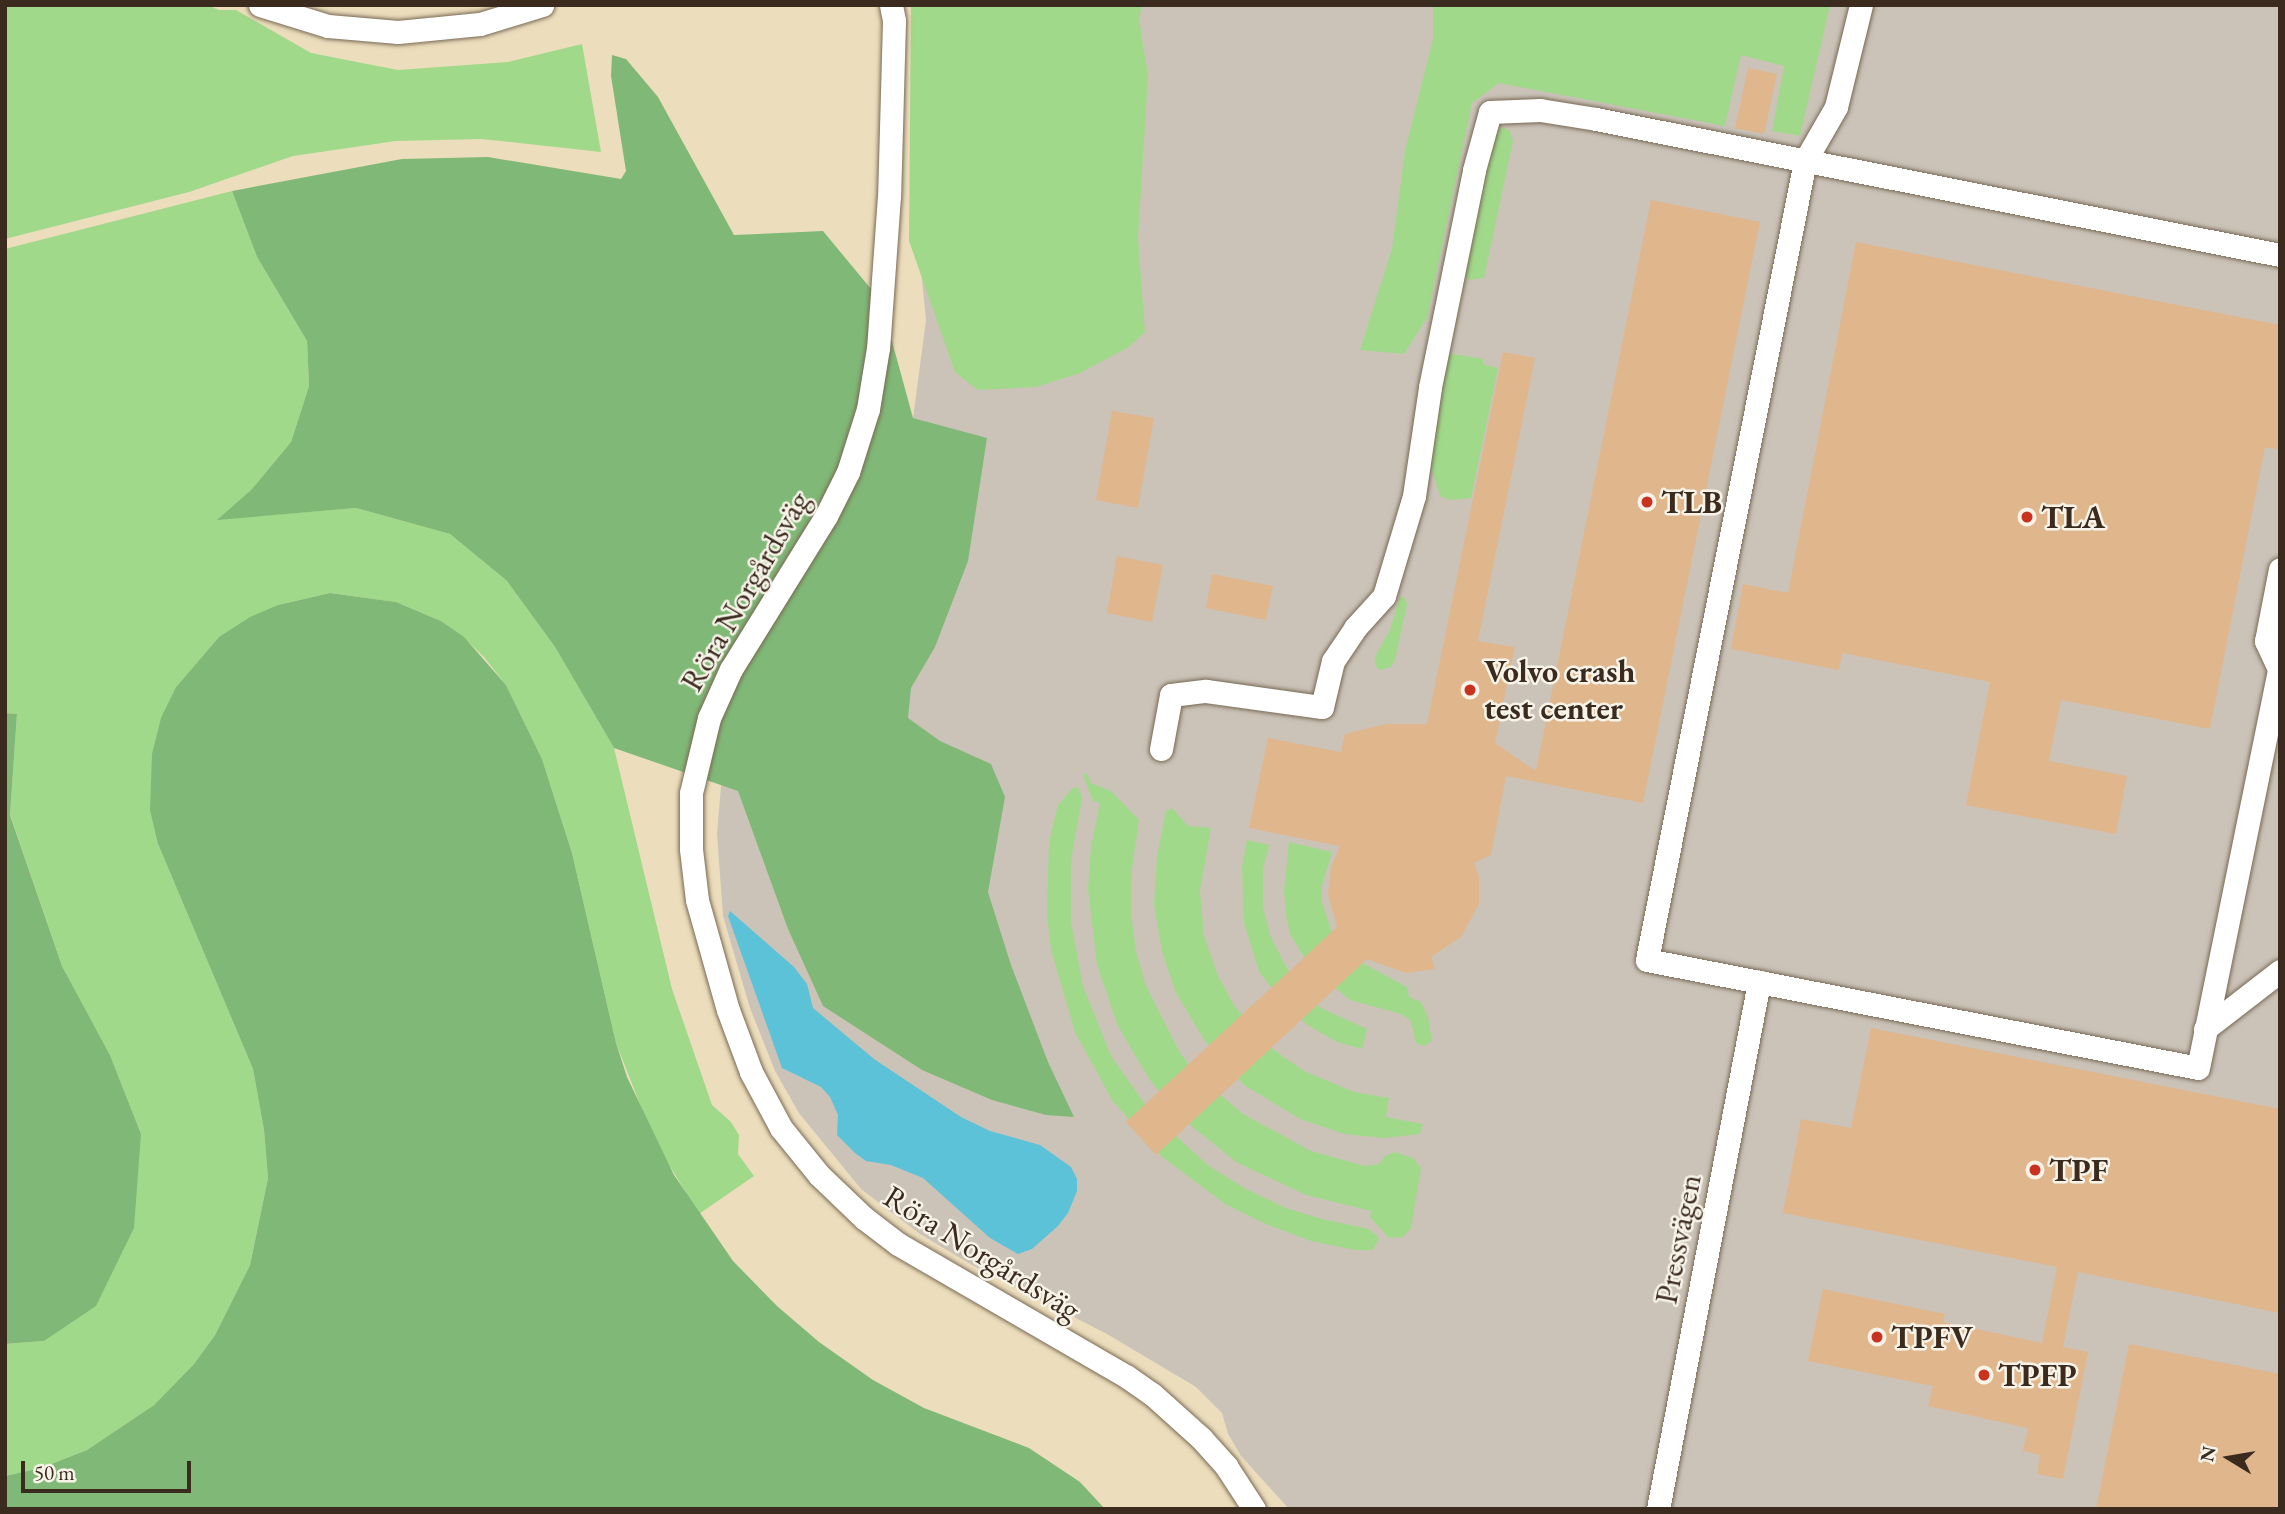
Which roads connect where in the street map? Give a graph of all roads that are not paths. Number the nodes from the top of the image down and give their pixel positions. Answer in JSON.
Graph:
{"nodes":[{"id":1,"x":260,"y":5,"type":"edge"},
{"id":2,"x":542,"y":5,"type":"edge"},
{"id":3,"x":891,"y":5,"type":"edge"},
{"id":4,"x":1861,"y":5,"type":"edge"},
{"id":5,"x":1805,"y":161,"type":"junction"},
{"id":6,"x":2280,"y":255,"type":"edge"},
{"id":7,"x":2280,"y":569,"type":"edge"},
{"id":8,"x":2279,"y":669,"type":"edge"},
{"id":9,"x":1161,"y":749,"type":"dead end"},
{"id":10,"x":2280,"y":971,"type":"edge"},
{"id":11,"x":1759,"y":982,"type":"junction"},
{"id":12,"x":2205,"y":1030,"type":"junction"},
{"id":13,"x":1254,"y":1509,"type":"edge"},
{"id":14,"x":1658,"y":1509,"type":"edge"}],
"edges":[{"from":1,"to":2,"type":"street"},
{"from":3,"to":13,"type":"street","name":"Röra Norgårdsväg"},
{"from":4,"to":5,"type":"street"},
{"from":5,"to":6,"type":"street"},
{"from":5,"to":9,"type":"street"},
{"from":5,"to":11,"type":"street"},
{"from":7,"to":8,"type":"street"},
{"from":8,"to":12,"type":"street"},
{"from":10,"to":12,"type":"street"},
{"from":11,"to":12,"type":"street"},
{"from":11,"to":14,"type":"street","name":"Pressvägen"}]}
